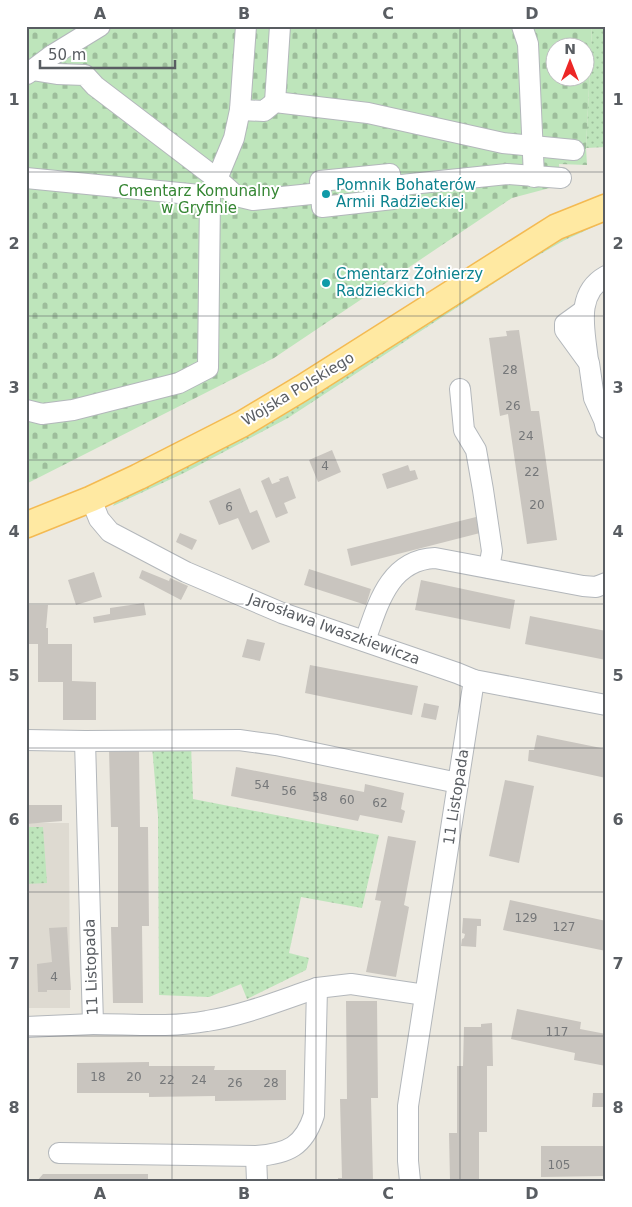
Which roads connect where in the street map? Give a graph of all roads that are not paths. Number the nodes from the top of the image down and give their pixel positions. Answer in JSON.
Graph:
{"nodes":[{"id":1,"x":100,"y":26,"type":"edge"},
{"id":2,"x":246,"y":26,"type":"edge"},
{"id":3,"x":280,"y":26,"type":"edge"},
{"id":4,"x":522,"y":26,"type":"edge"},
{"id":5,"x":29,"y":72,"type":"edge"},
{"id":6,"x":275,"y":102,"type":"junction"},
{"id":7,"x":240,"y":110,"type":"junction"},
{"id":8,"x":533,"y":146,"type":"junction"},
{"id":9,"x":574,"y":150,"type":"dead end"},
{"id":10,"x":534,"y":177,"type":"junction"},
{"id":11,"x":26,"y":178,"type":"edge"},
{"id":12,"x":561,"y":178,"type":"dead end"},
{"id":13,"x":214,"y":187,"type":"junction"},
{"id":14,"x":606,"y":188,"type":"edge"},
{"id":15,"x":606,"y":207,"type":"edge"},
{"id":16,"x":556,"y":227,"type":"junction"},
{"id":17,"x":606,"y":276,"type":"edge"},
{"id":18,"x":460,"y":390,"type":"dead end"},
{"id":19,"x":26,"y":410,"type":"edge"},
{"id":20,"x":606,"y":428,"type":"edge"},
{"id":21,"x":91,"y":499,"type":"junction"},
{"id":22,"x":26,"y":525,"type":"edge"},
{"id":23,"x":489,"y":568,"type":"junction"},
{"id":24,"x":606,"y":583,"type":"edge"},
{"id":25,"x":365,"y":641,"type":"junction"},
{"id":26,"x":474,"y":680,"type":"junction"},
{"id":27,"x":606,"y":705,"type":"edge"},
{"id":28,"x":26,"y":740,"type":"edge"},
{"id":29,"x":85,"y":741,"type":"junction"},
{"id":30,"x":458,"y":783,"type":"junction"},
{"id":31,"x":317,"y":988,"type":"junction"},
{"id":32,"x":425,"y":995,"type":"junction"},
{"id":33,"x":93,"y":1024,"type":"junction"},
{"id":34,"x":26,"y":1028,"type":"edge"},
{"id":35,"x":59,"y":1153,"type":"dead end"},
{"id":36,"x":256,"y":1156,"type":"junction"},
{"id":37,"x":257,"y":1181,"type":"edge"},
{"id":38,"x":410,"y":1181,"type":"edge"}],
"edges":[{"from":1,"to":5,"type":"street"},
{"from":2,"to":7,"type":"street"},
{"from":3,"to":6,"type":"street"},
{"from":4,"to":8,"type":"street"},
{"from":5,"to":13,"type":"street"},
{"from":6,"to":7,"type":"street"},
{"from":6,"to":8,"type":"street"},
{"from":7,"to":13,"type":"street"},
{"from":8,"to":9,"type":"street"},
{"from":8,"to":10,"type":"street"},
{"from":10,"to":12,"type":"street"},
{"from":10,"to":13,"type":"street"},
{"from":11,"to":13,"type":"street"},
{"from":13,"to":19,"type":"street"},
{"from":14,"to":16,"type":"main road","name":"Wojska Polskiego"},
{"from":15,"to":16,"type":"main road","name":"Wojska Polskiego"},
{"from":16,"to":21,"type":"main road","name":"Wojska Polskiego"},
{"from":17,"to":20,"type":"street"},
{"from":18,"to":23,"type":"street"},
{"from":21,"to":22,"type":"main road","name":"Wojska Polskiego"},
{"from":21,"to":25,"type":"street","name":"Jarosława Iwaszkiewicza"},
{"from":23,"to":24,"type":"street"},
{"from":23,"to":25,"type":"street"},
{"from":25,"to":26,"type":"street","name":"Jarosława Iwaszkiewicza"},
{"from":26,"to":27,"type":"street","name":"Jarosława Iwaszkiewicza"},
{"from":26,"to":30,"type":"street","name":"11 Listopada"},
{"from":28,"to":29,"type":"street"},
{"from":29,"to":30,"type":"street"},
{"from":29,"to":33,"type":"street","name":"11 Listopada"},
{"from":30,"to":32,"type":"street","name":"11 Listopada"},
{"from":31,"to":32,"type":"street","name":"11 Listopada"},
{"from":31,"to":33,"type":"street","name":"11 Listopada"},
{"from":31,"to":36,"type":"street"},
{"from":32,"to":38,"type":"street","name":"11 Listopada"},
{"from":33,"to":34,"type":"street"},
{"from":35,"to":36,"type":"street"},
{"from":36,"to":37,"type":"street"}]}
